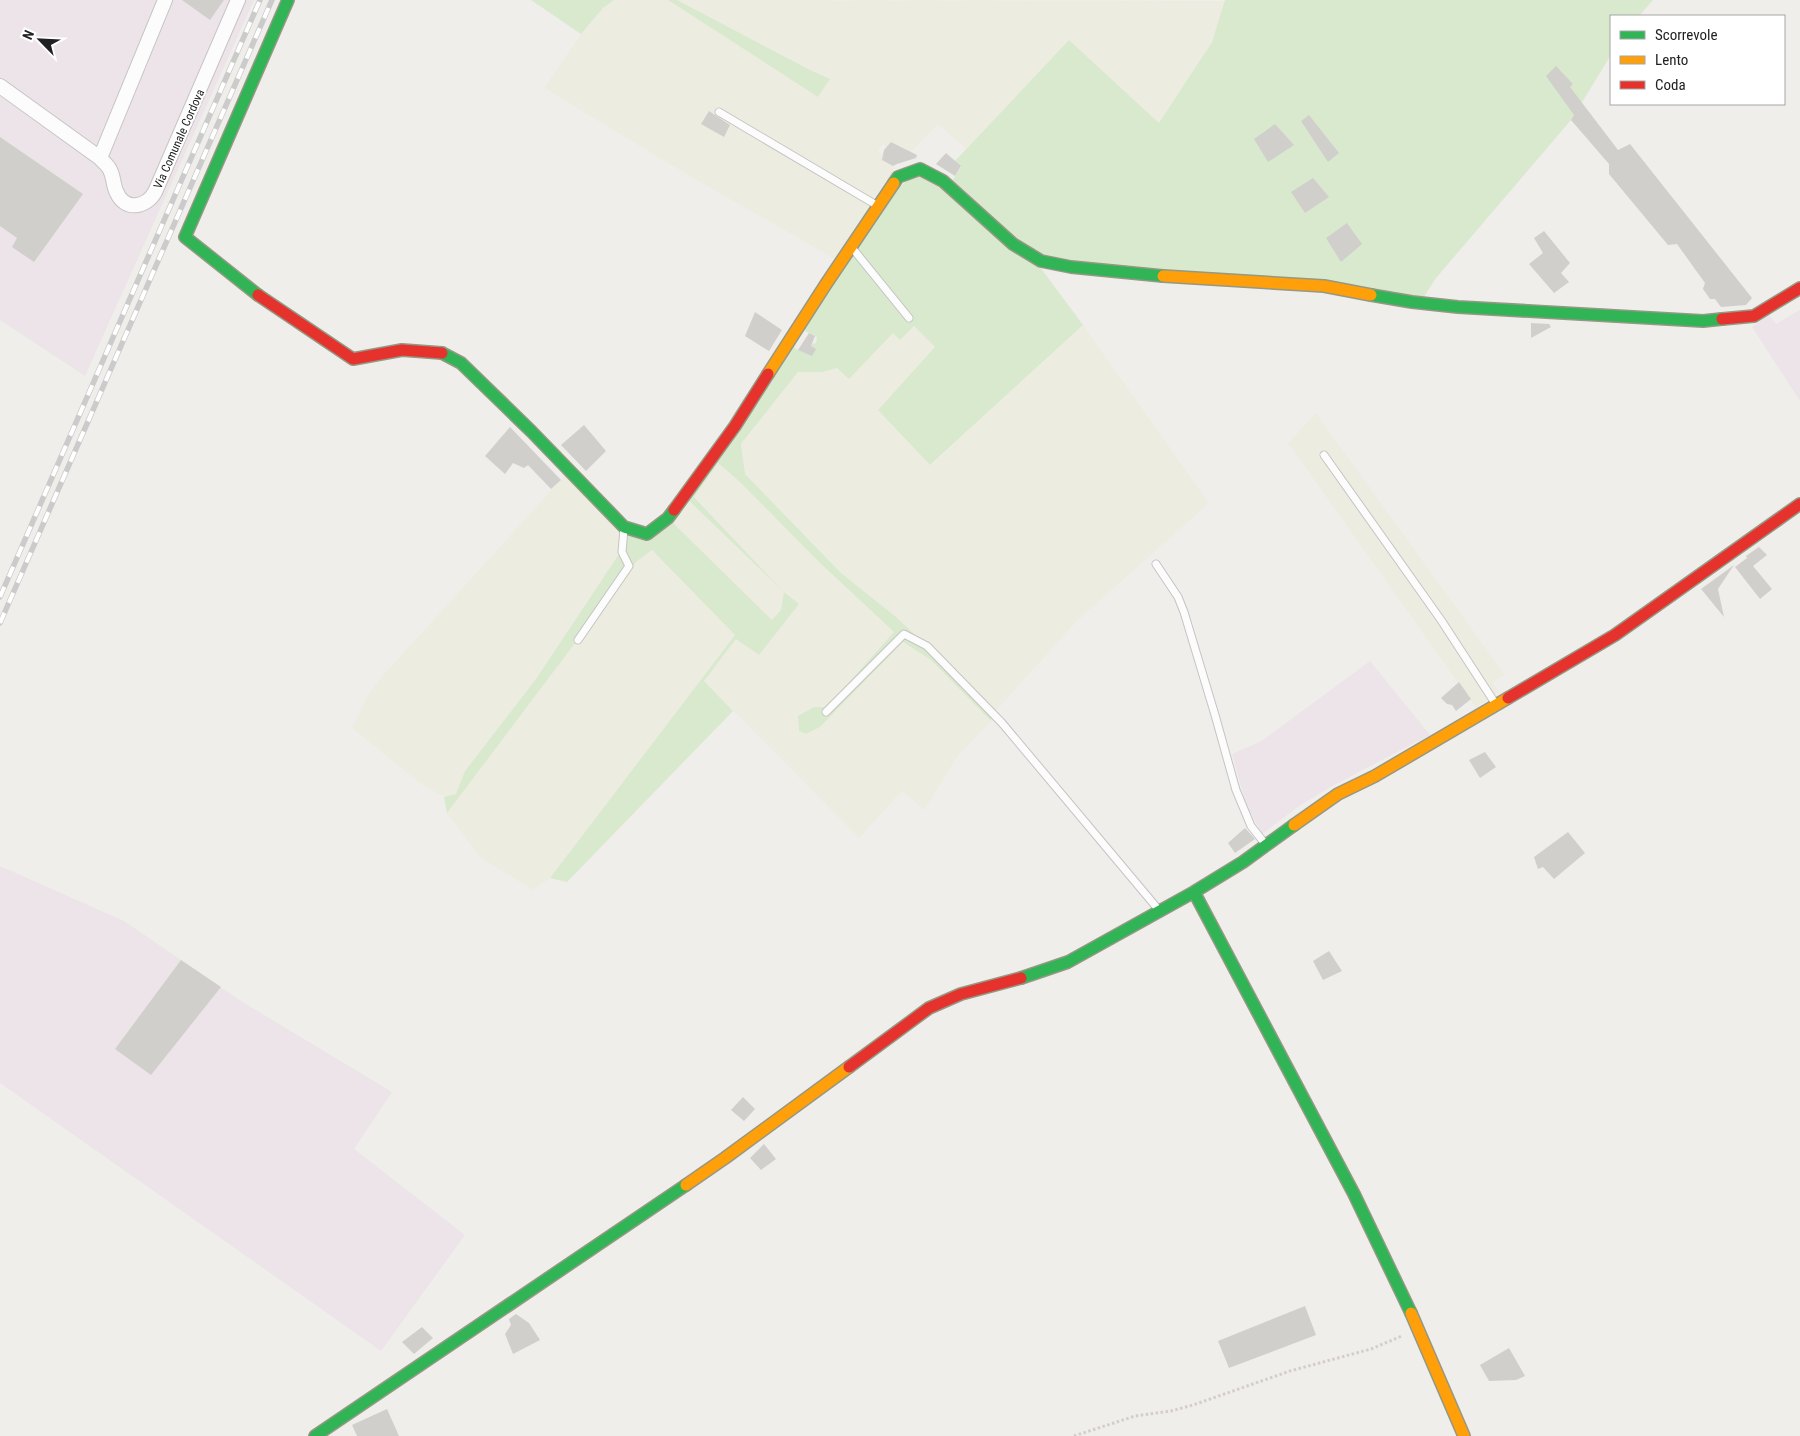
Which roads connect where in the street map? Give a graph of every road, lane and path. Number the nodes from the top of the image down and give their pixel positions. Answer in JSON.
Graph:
{"nodes":[{"id":1,"x":164,"y":0,"type":"edge"},
{"id":2,"x":238,"y":0,"type":"edge"},
{"id":3,"x":288,"y":0,"type":"edge"},
{"id":4,"x":0,"y":86,"type":"edge"},
{"id":5,"x":719,"y":112,"type":"dead end"},
{"id":6,"x":100,"y":158,"type":"junction"},
{"id":7,"x":878,"y":206,"type":"junction"},
{"id":8,"x":851,"y":246,"type":"junction"},
{"id":9,"x":1800,"y":288,"type":"edge"},
{"id":10,"x":909,"y":318,"type":"dead end"},
{"id":11,"x":1324,"y":455,"type":"dead end"},
{"id":12,"x":1800,"y":504,"type":"edge"},
{"id":13,"x":624,"y":527,"type":"junction"},
{"id":14,"x":1156,"y":564,"type":"dead end"},
{"id":15,"x":578,"y":640,"type":"dead end"},
{"id":16,"x":1497,"y":705,"type":"junction"},
{"id":17,"x":826,"y":712,"type":"dead end"},
{"id":18,"x":1266,"y":846,"type":"junction"},
{"id":19,"x":1194,"y":892,"type":"junction"},
{"id":20,"x":1160,"y":911,"type":"junction"},
{"id":21,"x":1418,"y":1329,"type":"junction"},
{"id":22,"x":315,"y":1436,"type":"edge"},
{"id":23,"x":1074,"y":1436,"type":"edge"},
{"id":24,"x":1464,"y":1436,"type":"edge"}],
"edges":[{"from":1,"to":6,"type":"street"},
{"from":2,"to":6,"type":"street","name":"Via Comunale Cordova"},
{"from":3,"to":13,"type":"street"},
{"from":4,"to":6,"type":"street","name":"Via Comunale Cordova"},
{"from":5,"to":7,"type":"lane"},
{"from":7,"to":8,"type":"street"},
{"from":7,"to":9,"type":"street"},
{"from":8,"to":10,"type":"lane"},
{"from":8,"to":13,"type":"street"},
{"from":11,"to":16,"type":"lane"},
{"from":12,"to":16,"type":"street"},
{"from":13,"to":15,"type":"lane"},
{"from":14,"to":18,"type":"lane"},
{"from":16,"to":18,"type":"street"},
{"from":17,"to":20,"type":"lane"},
{"from":18,"to":19,"type":"street"},
{"from":19,"to":20,"type":"street"},
{"from":19,"to":21,"type":"street"},
{"from":20,"to":22,"type":"street"},
{"from":21,"to":23,"type":"path"},
{"from":21,"to":24,"type":"street"}]}
